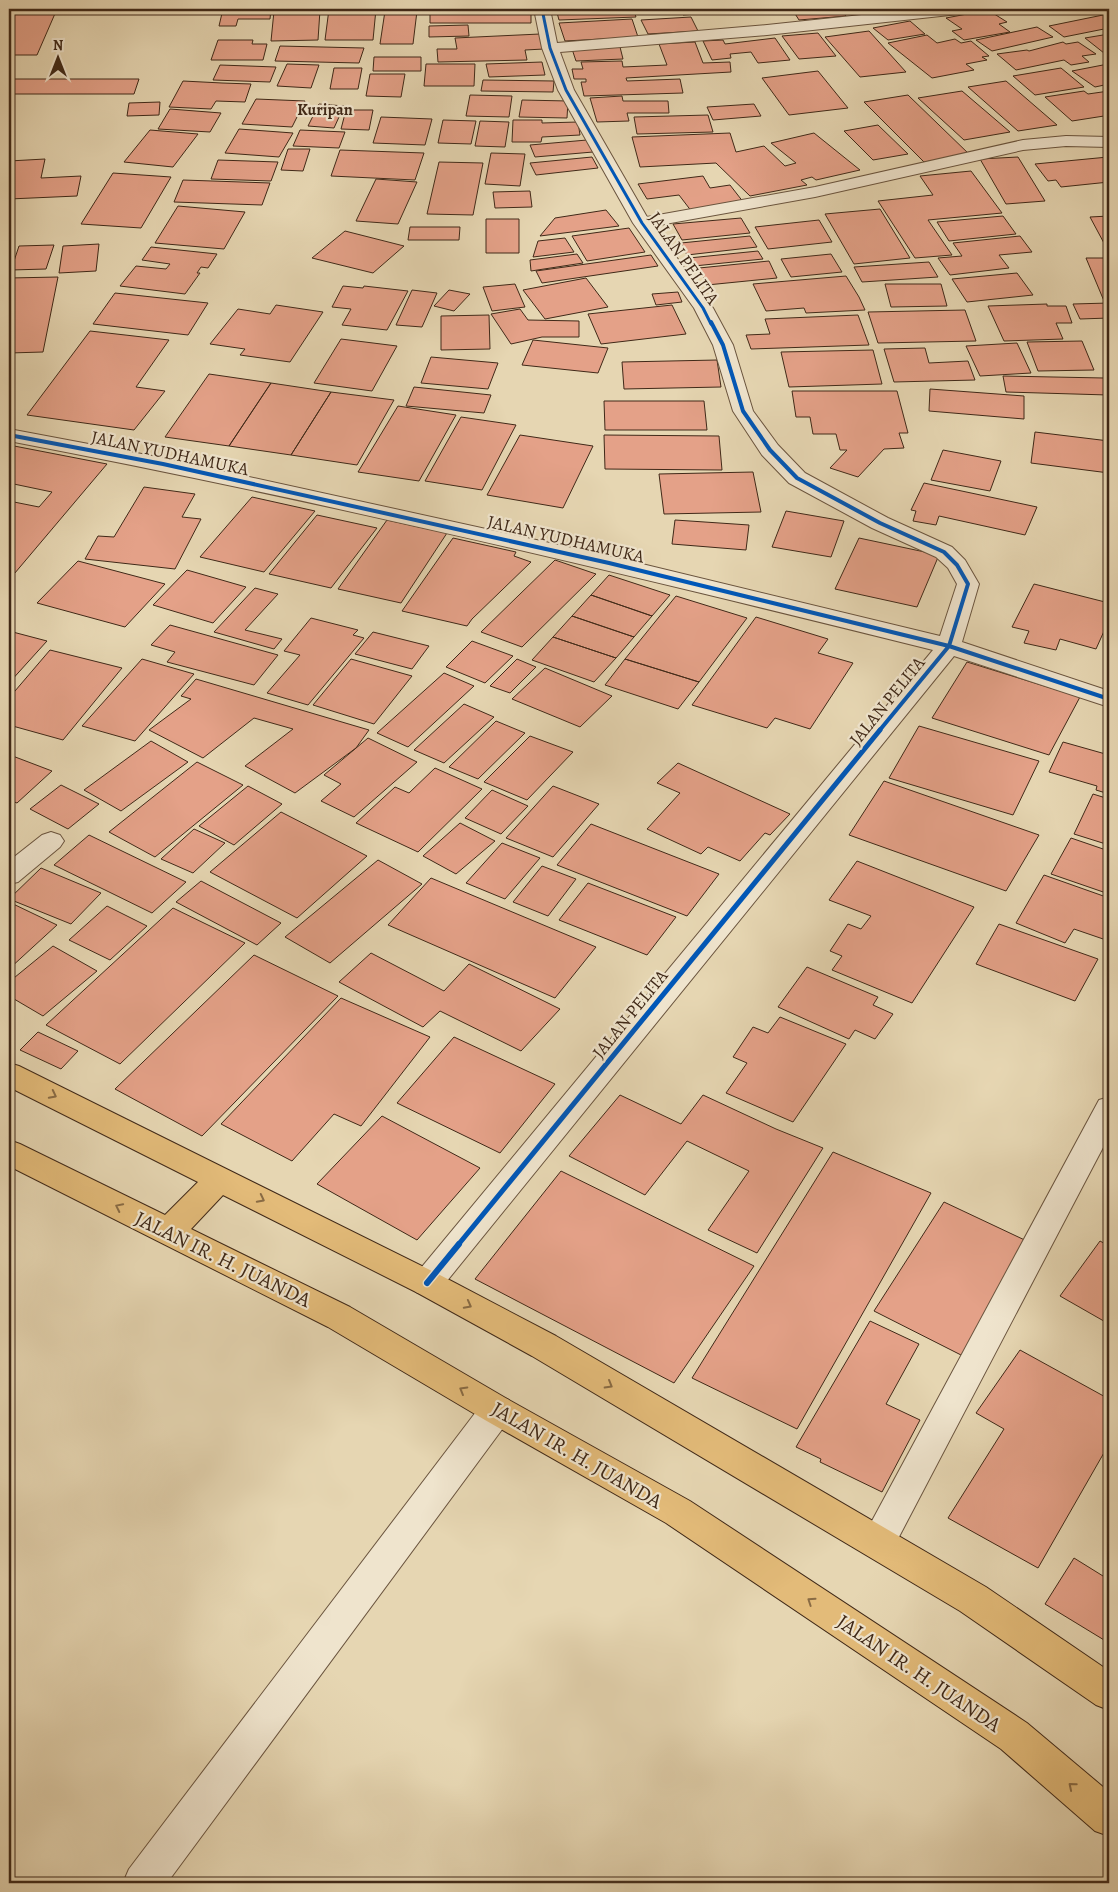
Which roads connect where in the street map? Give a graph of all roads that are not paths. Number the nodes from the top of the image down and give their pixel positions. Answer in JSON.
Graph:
{"nodes":[{"id":1,"x":542,"y":9,"type":"edge"},
{"id":2,"x":959,"y":9,"type":"edge"},
{"id":3,"x":550,"y":48,"type":"junction"},
{"id":4,"x":1109,"y":142,"type":"edge"},
{"id":5,"x":642,"y":223,"type":"junction"},
{"id":6,"x":9,"y":435,"type":"edge"},
{"id":7,"x":949,"y":646,"type":"junction"},
{"id":8,"x":1109,"y":699,"type":"edge"},
{"id":9,"x":51,"y":841,"type":"dead end"},
{"id":10,"x":9,"y":875,"type":"edge"},
{"id":11,"x":9,"y":1074,"type":"edge"},
{"id":12,"x":1109,"y":1108,"type":"edge"},
{"id":13,"x":9,"y":1152,"type":"edge"},
{"id":14,"x":220,"y":1179,"type":"junction"},
{"id":15,"x":168,"y":1232,"type":"junction"},
{"id":16,"x":428,"y":1283,"type":"junction"},
{"id":17,"x":497,"y":1410,"type":"junction"},
{"id":18,"x":878,"y":1543,"type":"junction"},
{"id":19,"x":1109,"y":1692,"type":"edge"},
{"id":20,"x":1109,"y":1817,"type":"edge"},
{"id":21,"x":143,"y":1883,"type":"edge"}],
"edges":[{"from":1,"to":3,"type":"street","name":"JALAN PELITA"},
{"from":2,"to":3,"type":"street"},
{"from":3,"to":5,"type":"street","name":"JALAN PELITA"},
{"from":4,"to":5,"type":"street"},
{"from":5,"to":7,"type":"street","name":"JALAN PELITA"},
{"from":6,"to":7,"type":"street","name":"JALAN YUDHAMUKA"},
{"from":7,"to":8,"type":"street","name":"JALAN YUDHAMUKA"},
{"from":7,"to":16,"type":"street","name":"JALAN PELITA"},
{"from":9,"to":10,"type":"street"},
{"from":11,"to":14,"type":"highway","one_way":true},
{"from":12,"to":18,"type":"street"},
{"from":15,"to":13,"type":"highway","name":"JALAN IR. H. JUANDA","one_way":true},
{"from":14,"to":15,"type":"highway"},
{"from":14,"to":16,"type":"highway","one_way":true},
{"from":17,"to":15,"type":"highway","name":"JALAN IR. H. JUANDA","one_way":true},
{"from":16,"to":18,"type":"highway","one_way":true},
{"from":20,"to":17,"type":"highway","name":"JALAN IR. H. JUANDA","one_way":true},
{"from":17,"to":21,"type":"street"},
{"from":18,"to":19,"type":"highway"}]}
